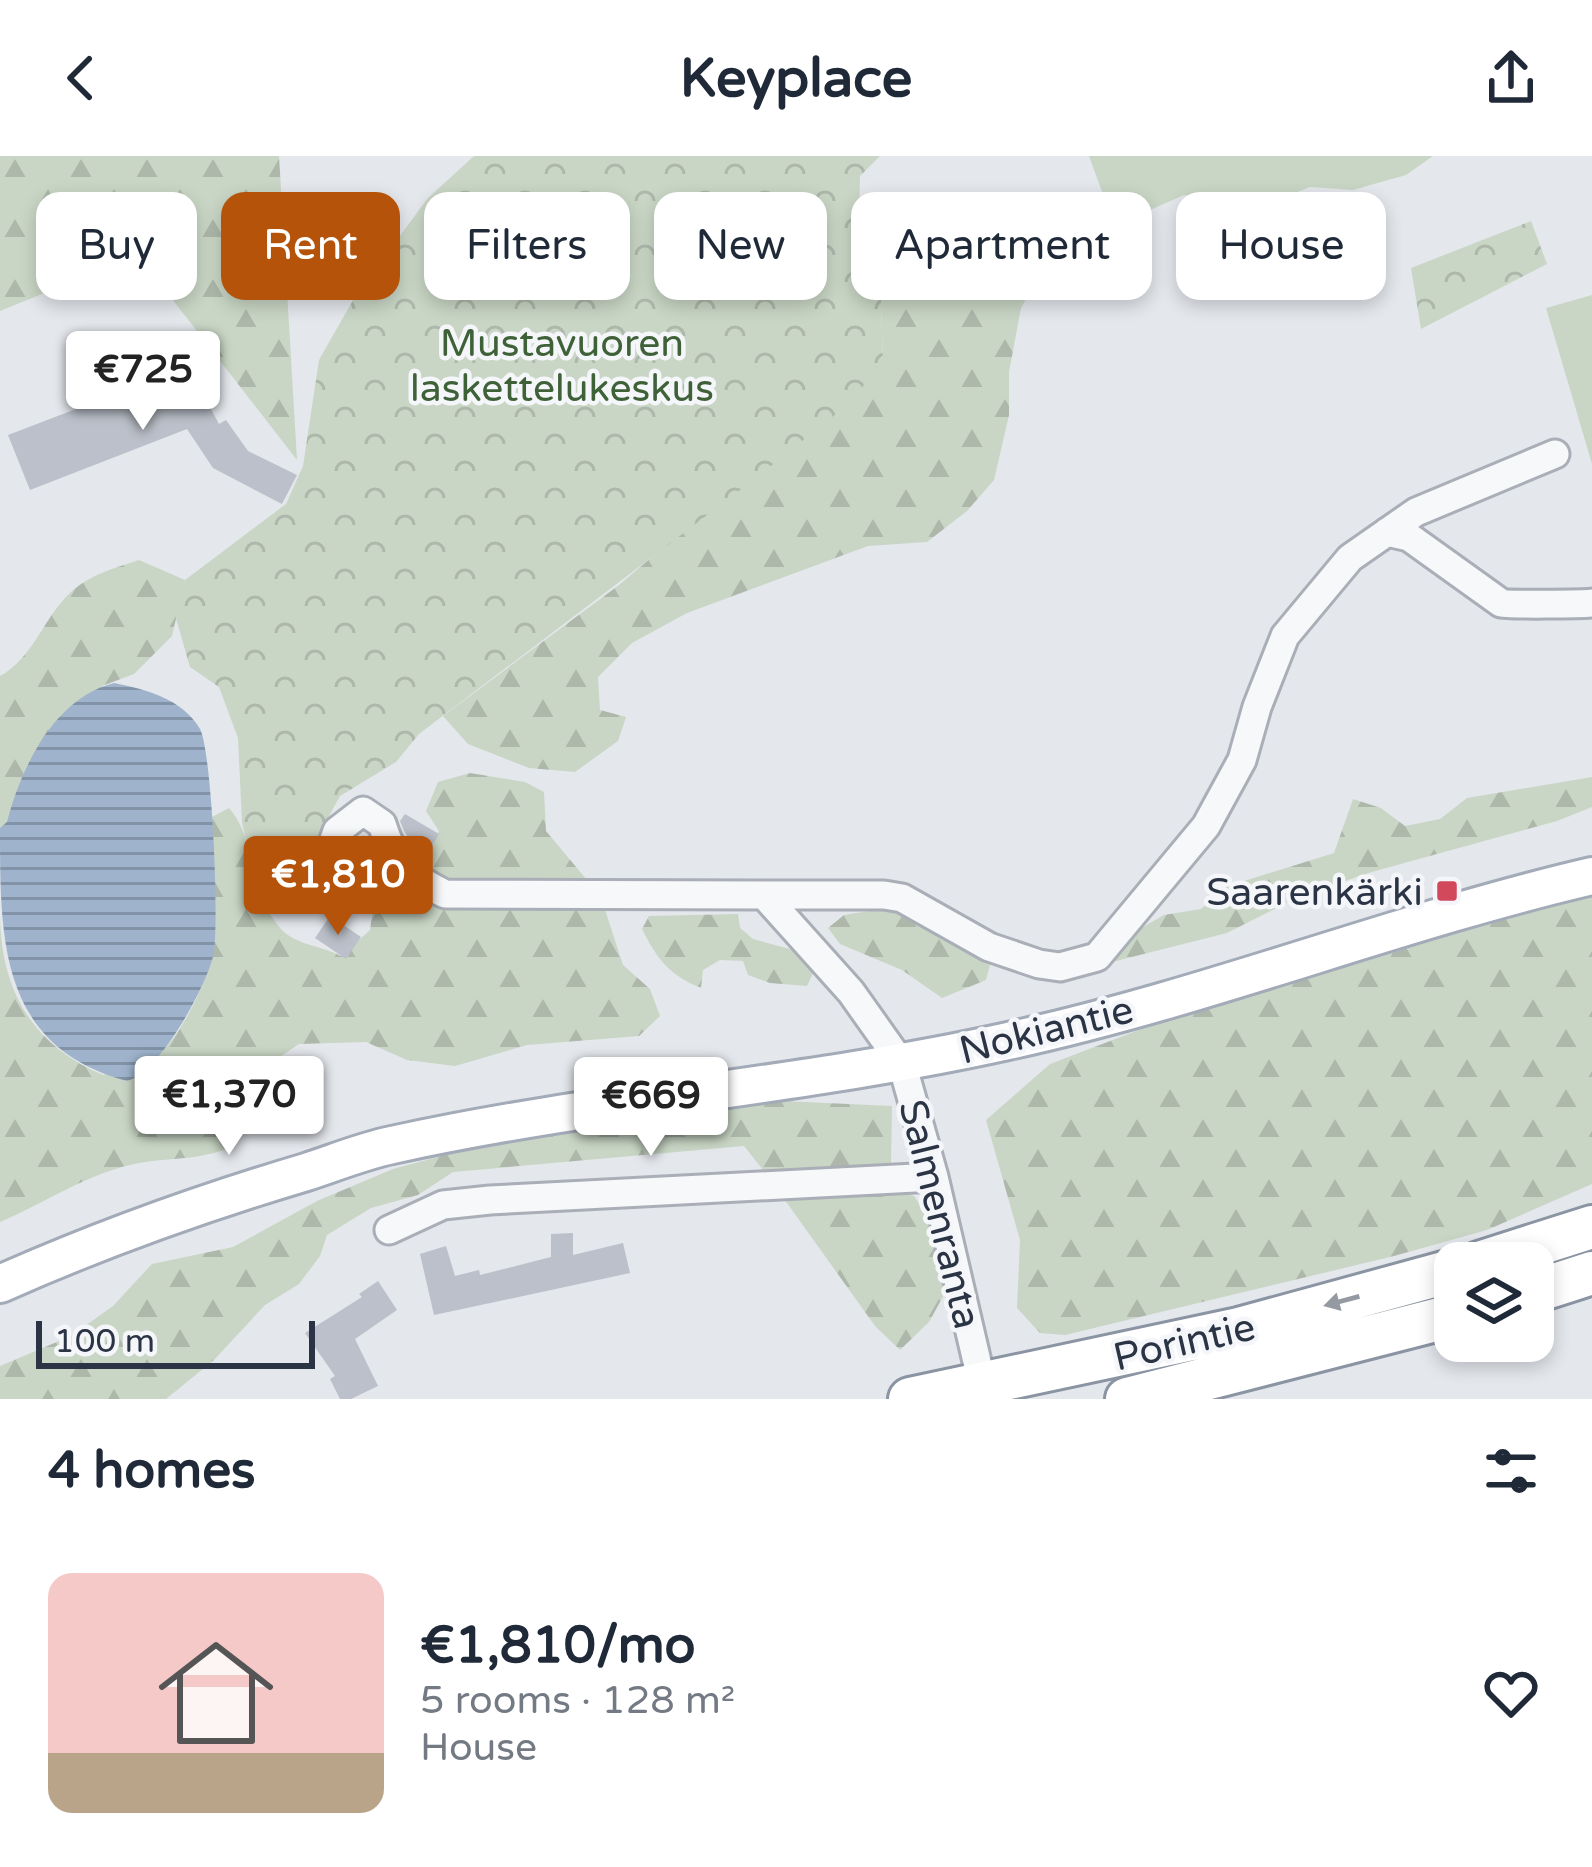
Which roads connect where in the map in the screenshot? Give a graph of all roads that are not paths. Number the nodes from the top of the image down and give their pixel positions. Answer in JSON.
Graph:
{"nodes":[{"id":1,"x":1555,"y":454,"type":"dead end"},
{"id":2,"x":1387,"y":532,"type":"junction"},
{"id":3,"x":1592,"y":603,"type":"edge"},
{"id":4,"x":325,"y":866,"type":"dead end"},
{"id":5,"x":1592,"y":876,"type":"edge"},
{"id":6,"x":764,"y":895,"type":"junction"},
{"id":7,"x":902,"y":1064,"type":"junction"},
{"id":8,"x":488,"y":1127,"type":"junction"},
{"id":9,"x":934,"y":1177,"type":"junction"},
{"id":10,"x":1592,"y":1227,"type":"edge"},
{"id":11,"x":388,"y":1230,"type":"dead end"},
{"id":12,"x":1545,"y":1242,"type":"edge"},
{"id":13,"x":1592,"y":1273,"type":"edge"},
{"id":14,"x":1434,"y":1276,"type":"edge"},
{"id":15,"x":0,"y":1284,"type":"edge"},
{"id":16,"x":1554,"y":1285,"type":"edge"},
{"id":17,"x":0,"y":1299,"type":"edge"},
{"id":18,"x":1434,"y":1320,"type":"edge"},
{"id":19,"x":978,"y":1366,"type":"dead end"},
{"id":20,"x":910,"y":1399,"type":"edge"},
{"id":21,"x":1127,"y":1399,"type":"edge"}],
"edges":[{"from":1,"to":2,"type":"street"},
{"from":2,"to":3,"type":"street"},
{"from":2,"to":6,"type":"street"},
{"from":4,"to":6,"type":"street"},
{"from":5,"to":7,"type":"main road","name":"Nokiantie"},
{"from":6,"to":7,"type":"street","name":"Salmenranta"},
{"from":7,"to":8,"type":"main road","name":"Nokiantie"},
{"from":7,"to":9,"type":"street","name":"Salmenranta"},
{"from":8,"to":15,"type":"main road","name":"Nokiantie"},
{"from":8,"to":17,"type":"main road","name":"Nokiantie"},
{"from":9,"to":11,"type":"street"},
{"from":9,"to":19,"type":"street","name":"Salmenranta"},
{"from":10,"to":12,"type":"highway"},
{"from":13,"to":16,"type":"highway"},
{"from":14,"to":20,"type":"highway","name":"Porintie","one_way":true},
{"from":18,"to":21,"type":"highway","name":"Porintie"}]}
